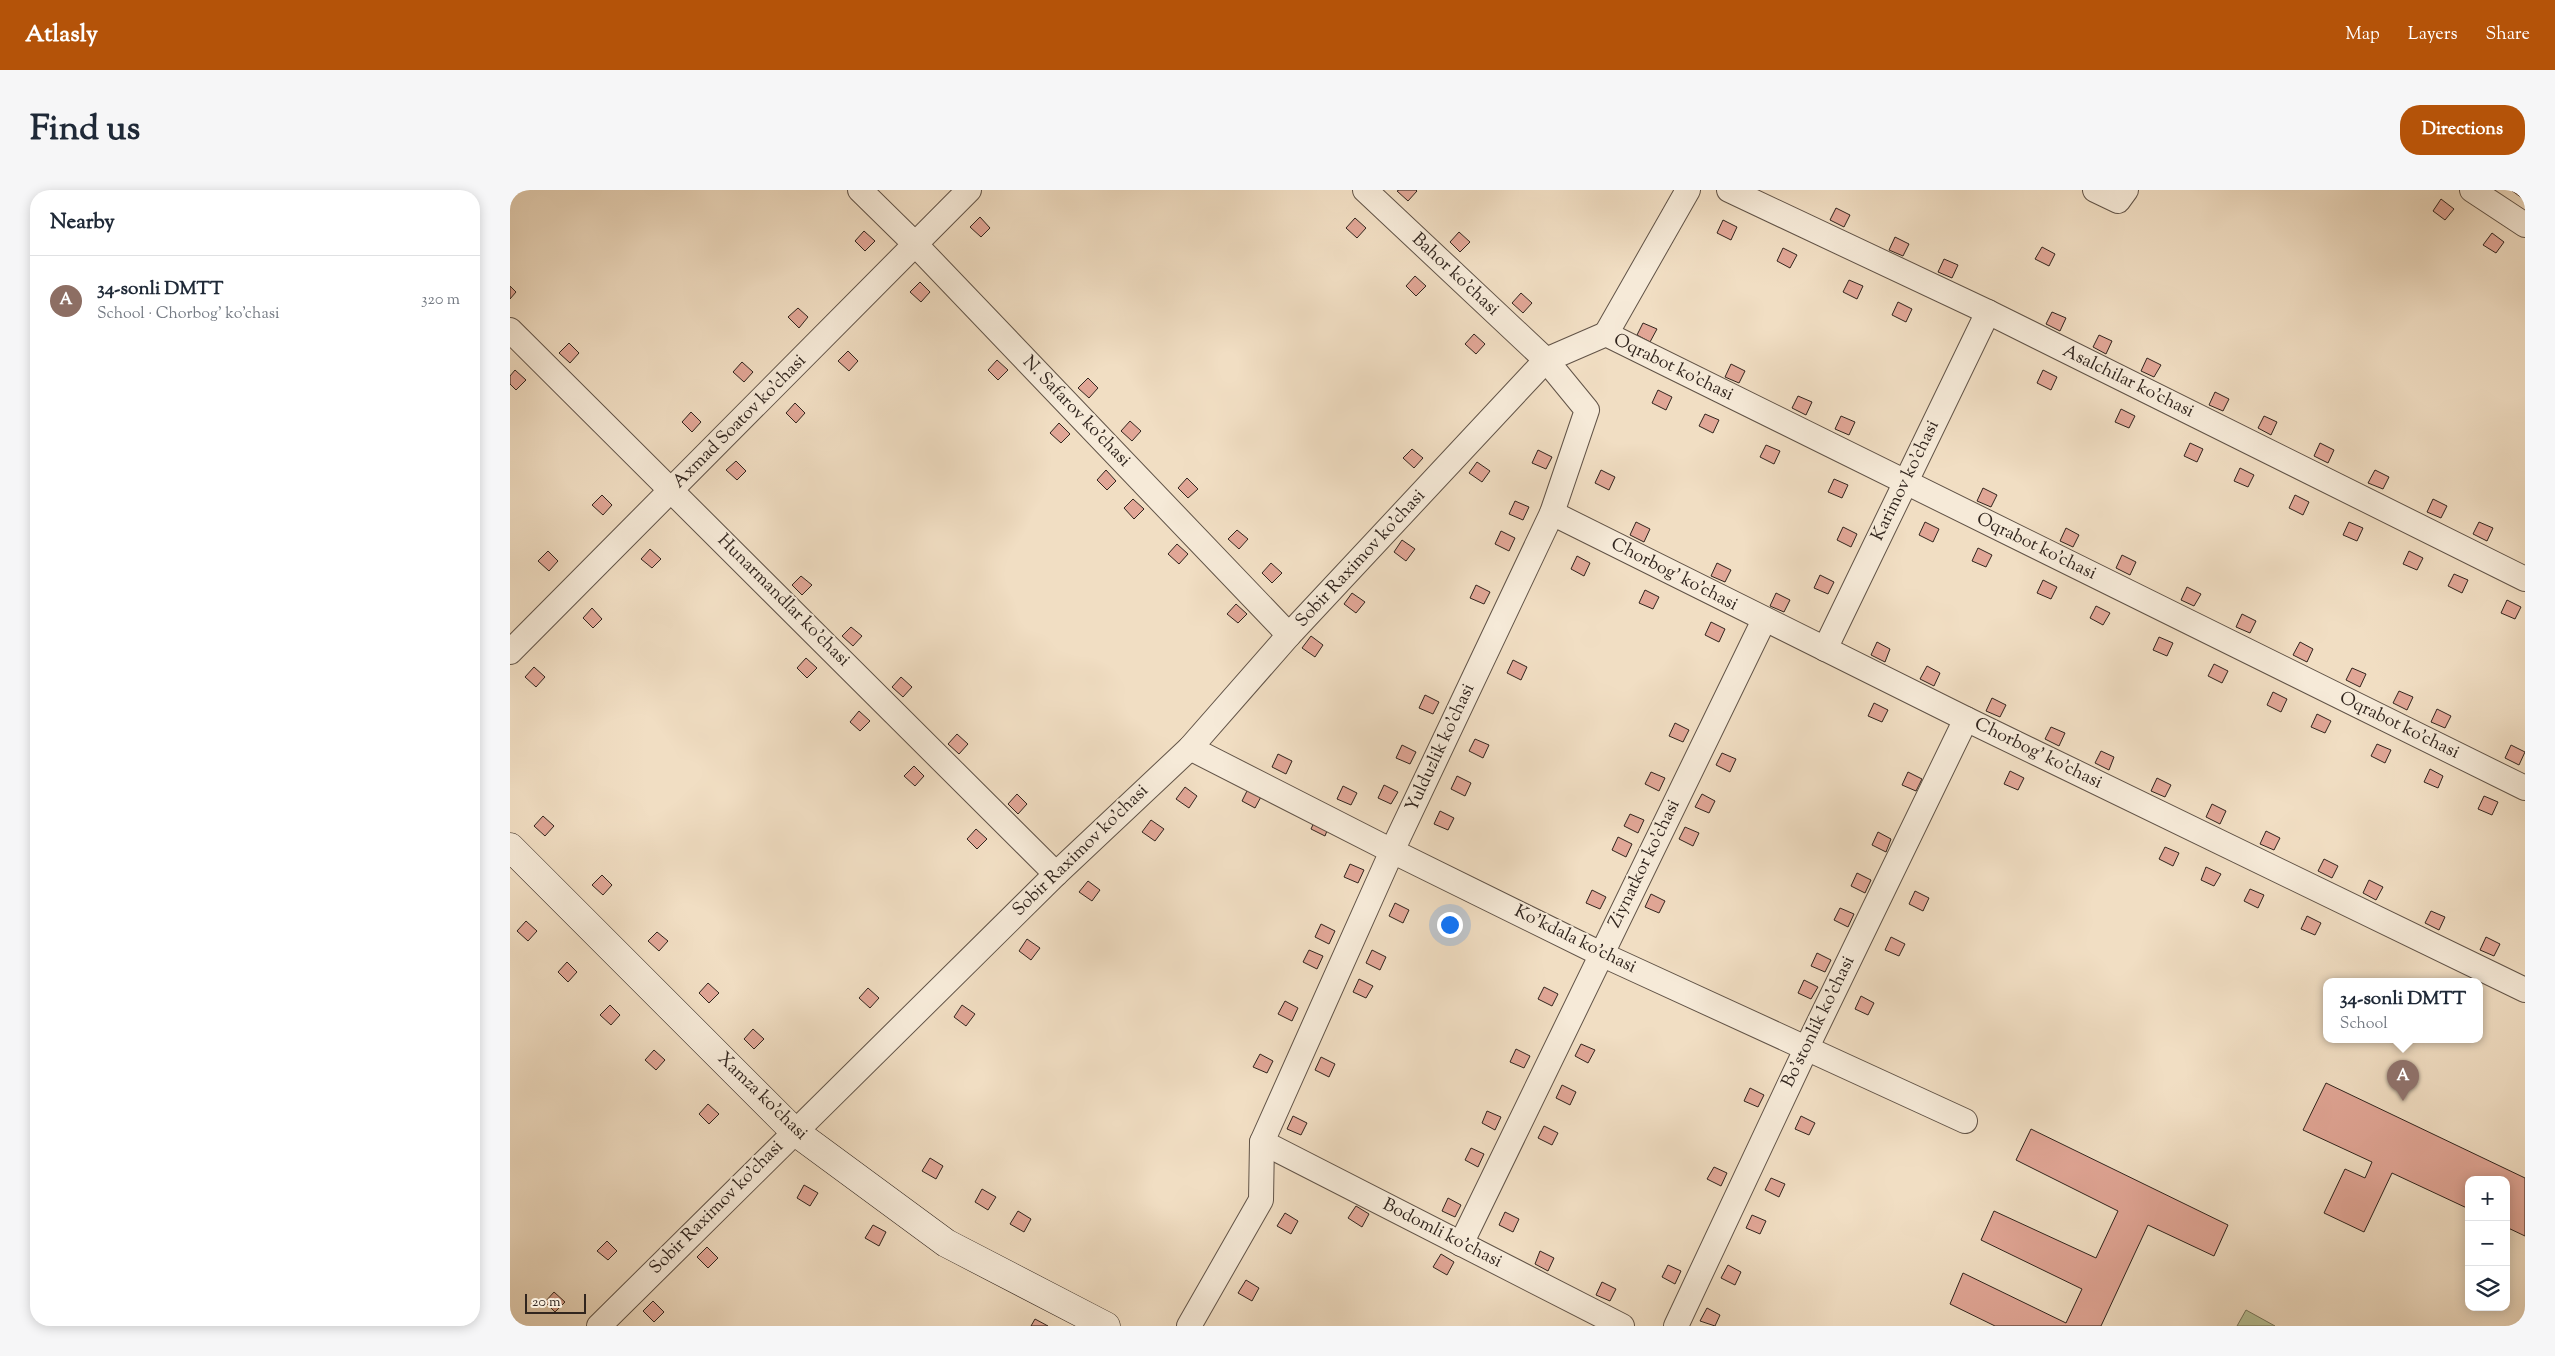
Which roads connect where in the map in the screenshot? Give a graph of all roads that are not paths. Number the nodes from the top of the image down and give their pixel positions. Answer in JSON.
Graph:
{"nodes":[{"id":1,"x":860,"y":190,"type":"edge"},
{"id":2,"x":969,"y":190,"type":"edge"},
{"id":3,"x":1365,"y":190,"type":"edge"},
{"id":4,"x":1688,"y":190,"type":"edge"},
{"id":5,"x":1729,"y":190,"type":"edge"},
{"id":6,"x":2094,"y":190,"type":"edge"},
{"id":7,"x":2126,"y":190,"type":"edge"},
{"id":8,"x":2472,"y":190,"type":"edge"},
{"id":9,"x":2525,"y":225,"type":"edge"},
{"id":10,"x":915,"y":244,"type":"junction"},
{"id":11,"x":1988,"y":312,"type":"junction"},
{"id":12,"x":510,"y":330,"type":"edge"},
{"id":13,"x":1606,"y":334,"type":"junction"},
{"id":14,"x":1546,"y":360,"type":"junction"},
{"id":15,"x":1905,"y":483,"type":"junction"},
{"id":16,"x":672,"y":491,"type":"junction"},
{"id":17,"x":1552,"y":513,"type":"junction"},
{"id":18,"x":2525,"y":579,"type":"edge"},
{"id":19,"x":1764,"y":620,"type":"junction"},
{"id":20,"x":1289,"y":635,"type":"junction"},
{"id":21,"x":1825,"y":649,"type":"junction"},
{"id":22,"x":510,"y":652,"type":"edge"},
{"id":23,"x":1966,"y":719,"type":"junction"},
{"id":24,"x":1190,"y":748,"type":"junction"},
{"id":25,"x":2525,"y":788,"type":"edge"},
{"id":26,"x":510,"y":847,"type":"edge"},
{"id":27,"x":1392,"y":851,"type":"junction"},
{"id":28,"x":1056,"y":874,"type":"junction"},
{"id":29,"x":1601,"y":954,"type":"junction"},
{"id":30,"x":2525,"y":990,"type":"edge"},
{"id":31,"x":1807,"y":1047,"type":"junction"},
{"id":32,"x":1965,"y":1120,"type":"dead end"},
{"id":33,"x":794,"y":1131,"type":"junction"},
{"id":34,"x":1262,"y":1142,"type":"junction"},
{"id":35,"x":1461,"y":1244,"type":"junction"},
{"id":36,"x":599,"y":1326,"type":"edge"},
{"id":37,"x":1106,"y":1326,"type":"edge"},
{"id":38,"x":1189,"y":1326,"type":"edge"},
{"id":39,"x":1622,"y":1326,"type":"edge"},
{"id":40,"x":1676,"y":1326,"type":"edge"}],
"edges":[{"from":1,"to":10,"type":"street","name":"N. Safarov ko'chasi"},
{"from":2,"to":10,"type":"street","name":"Axmad Soatov ko'chasi"},
{"from":3,"to":14,"type":"street","name":"Bahor ko'chasi"},
{"from":4,"to":13,"type":"street"},
{"from":5,"to":11,"type":"street","name":"Asalchilar ko'chasi"},
{"from":6,"to":7,"type":"street"},
{"from":8,"to":9,"type":"street"},
{"from":10,"to":16,"type":"street","name":"Axmad Soatov ko'chasi"},
{"from":10,"to":20,"type":"street","name":"N. Safarov ko'chasi"},
{"from":11,"to":15,"type":"street","name":"Karimov ko'chasi"},
{"from":11,"to":18,"type":"street","name":"Asalchilar ko'chasi"},
{"from":12,"to":16,"type":"street","name":"Hunarmandlar ko'chasi"},
{"from":13,"to":14,"type":"street","name":"Oqrabot ko'chasi"},
{"from":13,"to":15,"type":"street","name":"Oqrabot ko'chasi"},
{"from":14,"to":17,"type":"street","name":"Yulduzlik ko'chasi"},
{"from":14,"to":20,"type":"street","name":"Sobir Raximov ko'chasi"},
{"from":15,"to":21,"type":"street","name":"Karimov ko'chasi"},
{"from":15,"to":25,"type":"street","name":"Oqrabot ko'chasi"},
{"from":16,"to":22,"type":"street","name":"Axmad Soatov ko'chasi"},
{"from":16,"to":28,"type":"street","name":"Hunarmandlar ko'chasi"},
{"from":17,"to":19,"type":"street","name":"Chorbog' ko'chasi"},
{"from":17,"to":27,"type":"street","name":"Yulduzlik ko'chasi"},
{"from":19,"to":21,"type":"street","name":"Chorbog' ko'chasi"},
{"from":19,"to":29,"type":"street","name":"Ziynatkor ko'chasi"},
{"from":20,"to":24,"type":"street","name":"Sobir Raximov ko'chasi"},
{"from":21,"to":23,"type":"street","name":"Chorbog' ko'chasi"},
{"from":23,"to":30,"type":"street","name":"Chorbog' ko'chasi"},
{"from":23,"to":31,"type":"street","name":"Bo'stonlik ko'chasi"},
{"from":24,"to":27,"type":"street","name":"Ko'kdala ko'chasi"},
{"from":24,"to":28,"type":"street","name":"Sobir Raximov ko'chasi"},
{"from":26,"to":33,"type":"main road","name":"Xamza ko'chasi"},
{"from":27,"to":29,"type":"street","name":"Ko'kdala ko'chasi"},
{"from":27,"to":34,"type":"street","name":"Yulduzlik ko'chasi"},
{"from":28,"to":33,"type":"street","name":"Sobir Raximov ko'chasi"},
{"from":29,"to":31,"type":"street","name":"Ko'kdala ko'chasi"},
{"from":29,"to":35,"type":"street","name":"Ziynatkor ko'chasi"},
{"from":31,"to":32,"type":"street","name":"Ko'kdala ko'chasi"},
{"from":31,"to":40,"type":"street","name":"Bo'stonlik ko'chasi"},
{"from":33,"to":36,"type":"street","name":"Sobir Raximov ko'chasi"},
{"from":33,"to":37,"type":"main road","name":"Xamza ko'chasi"},
{"from":34,"to":35,"type":"street","name":"Bodomli ko'chasi"},
{"from":34,"to":38,"type":"street"},
{"from":35,"to":39,"type":"street","name":"Bodomli ko'chasi"}]}
